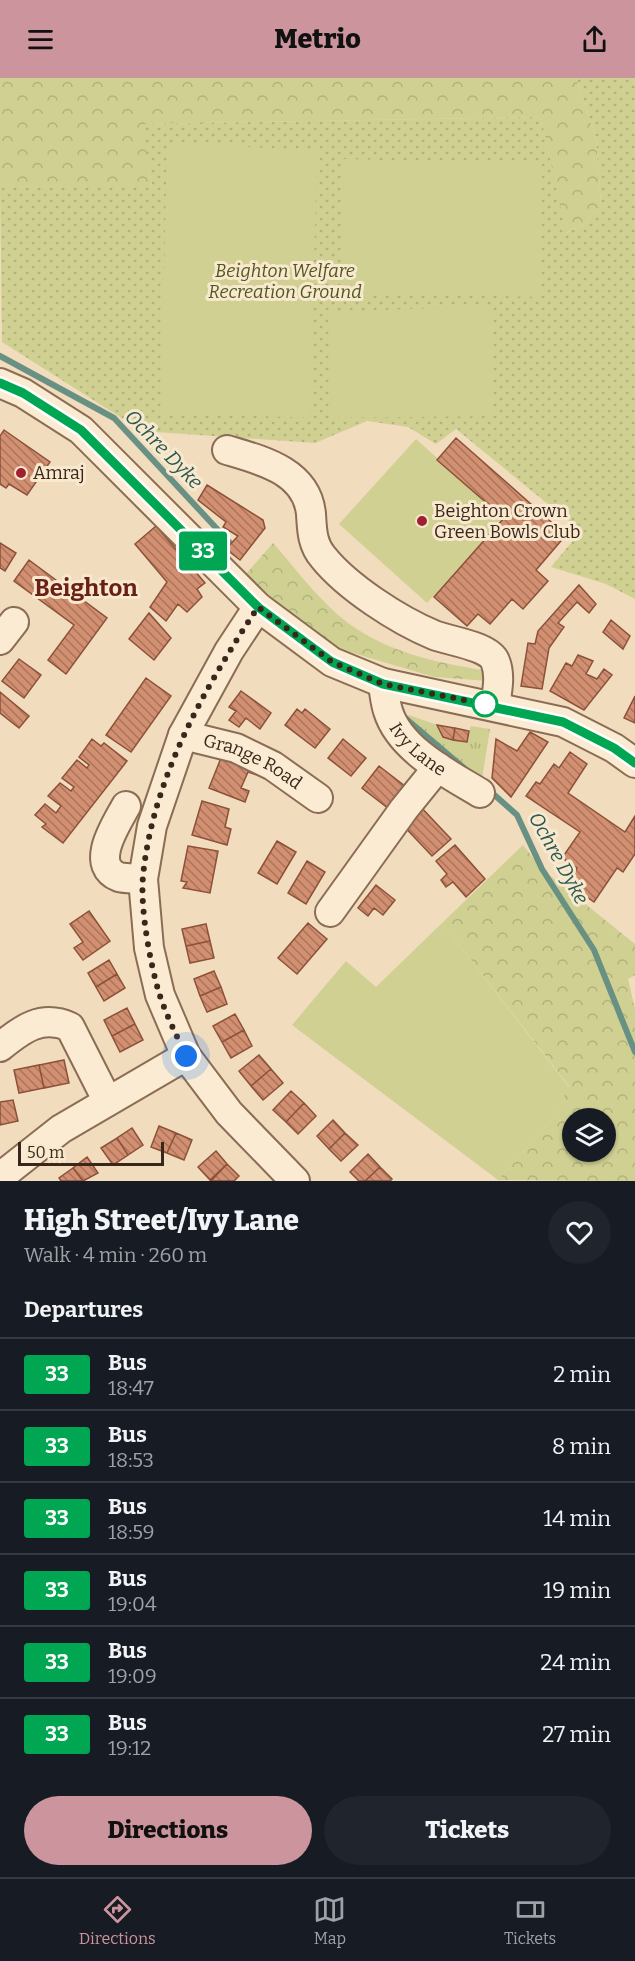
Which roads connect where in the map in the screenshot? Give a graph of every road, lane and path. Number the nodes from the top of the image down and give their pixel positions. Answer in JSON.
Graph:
{"nodes":[{"id":1,"x":0,"y":383,"type":"edge"},
{"id":2,"x":227,"y":450,"type":"dead end"},
{"id":3,"x":258,"y":607,"type":"junction"},
{"id":4,"x":383,"y":684,"type":"junction"},
{"id":5,"x":495,"y":706,"type":"junction"},
{"id":6,"x":183,"y":735,"type":"junction"},
{"id":7,"x":635,"y":764,"type":"edge"},
{"id":8,"x":438,"y":767,"type":"junction"},
{"id":9,"x":480,"y":793,"type":"dead end"},
{"id":10,"x":318,"y":798,"type":"dead end"},
{"id":11,"x":126,"y":806,"type":"dead end"},
{"id":12,"x":143,"y":879,"type":"junction"},
{"id":13,"x":330,"y":912,"type":"dead end"},
{"id":14,"x":0,"y":1047,"type":"edge"},
{"id":15,"x":186,"y":1056,"type":"junction"},
{"id":16,"x":107,"y":1100,"type":"junction"},
{"id":17,"x":0,"y":1177,"type":"edge"},
{"id":18,"x":295,"y":1181,"type":"edge"}],
"edges":[{"from":1,"to":3,"type":"street"},
{"from":2,"to":5,"type":"street"},
{"from":3,"to":4,"type":"street"},
{"from":3,"to":6,"type":"street","name":"Grange Road"},
{"from":4,"to":5,"type":"street"},
{"from":4,"to":8,"type":"street","name":"Ivy Lane"},
{"from":5,"to":7,"type":"street"},
{"from":6,"to":10,"type":"street","name":"Grange Road"},
{"from":6,"to":12,"type":"street","name":"Grange Road"},
{"from":8,"to":9,"type":"street","name":"Ivy Lane"},
{"from":8,"to":13,"type":"street"},
{"from":11,"to":12,"type":"street"},
{"from":12,"to":15,"type":"street","name":"Grange Road"},
{"from":14,"to":16,"type":"street"},
{"from":15,"to":16,"type":"street"},
{"from":15,"to":18,"type":"street","name":"Grange Road"},
{"from":16,"to":17,"type":"street"}]}
